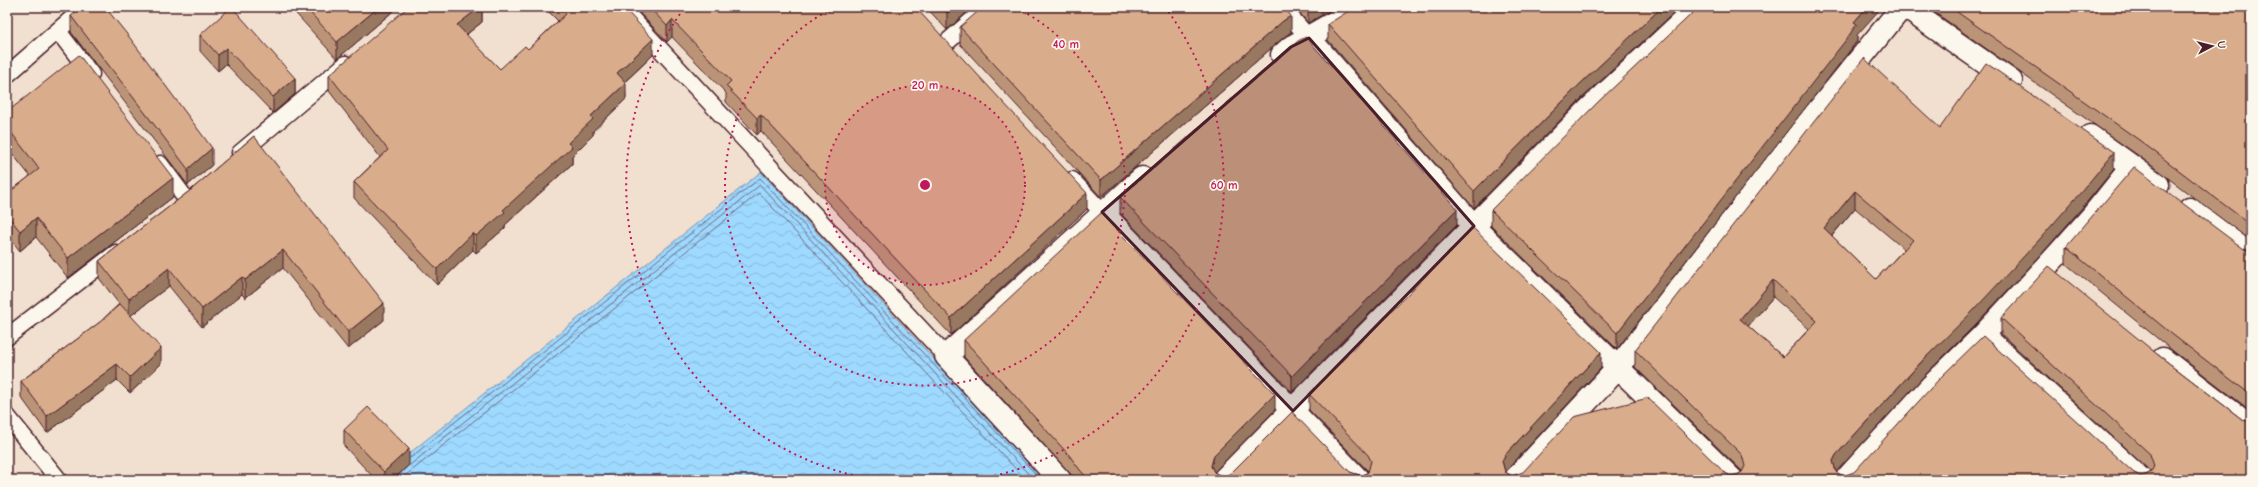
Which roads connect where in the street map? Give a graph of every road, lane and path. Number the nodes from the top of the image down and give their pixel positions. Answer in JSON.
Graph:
{"nodes":[{"id":1,"x":85,"y":7,"type":"edge"},
{"id":2,"x":621,"y":7,"type":"edge"},
{"id":3,"x":987,"y":7,"type":"edge"},
{"id":4,"x":1282,"y":7,"type":"edge"},
{"id":5,"x":1362,"y":7,"type":"edge"},
{"id":6,"x":1698,"y":7,"type":"edge"},
{"id":7,"x":1902,"y":7,"type":"edge"},
{"id":8,"x":1905,"y":7,"type":"edge"},
{"id":9,"x":58,"y":31,"type":"junction"},
{"id":10,"x":1309,"y":38,"type":"junction"},
{"id":11,"x":947,"y":44,"type":"edge"},
{"id":12,"x":359,"y":52,"type":"edge"},
{"id":13,"x":1267,"y":68,"type":"edge"},
{"id":14,"x":7,"y":75,"type":"edge"},
{"id":15,"x":101,"y":87,"type":"edge"},
{"id":16,"x":2029,"y":94,"type":"edge"},
{"id":17,"x":2074,"y":126,"type":"edge"},
{"id":18,"x":148,"y":149,"type":"edge"},
{"id":19,"x":228,"y":164,"type":"edge"},
{"id":20,"x":1059,"y":166,"type":"edge"},
{"id":21,"x":1155,"y":166,"type":"edge"},
{"id":22,"x":2132,"y":166,"type":"junction"},
{"id":23,"x":186,"y":199,"type":"edge"},
{"id":24,"x":1102,"y":212,"type":"junction"},
{"id":25,"x":1474,"y":226,"type":"junction"},
{"id":26,"x":131,"y":242,"type":"edge"},
{"id":27,"x":2251,"y":255,"type":"edge"},
{"id":28,"x":2048,"y":265,"type":"junction"},
{"id":29,"x":2066,"y":280,"type":"edge"},
{"id":30,"x":1983,"y":335,"type":"junction"},
{"id":31,"x":7,"y":336,"type":"edge"},
{"id":32,"x":2146,"y":346,"type":"edge"},
{"id":33,"x":946,"y":356,"type":"junction"},
{"id":34,"x":1617,"y":369,"type":"junction"},
{"id":35,"x":1293,"y":411,"type":"junction"},
{"id":36,"x":7,"y":416,"type":"edge"},
{"id":37,"x":2251,"y":427,"type":"edge"},
{"id":38,"x":60,"y":480,"type":"edge"},
{"id":39,"x":1060,"y":480,"type":"edge"},
{"id":40,"x":1223,"y":480,"type":"edge"},
{"id":41,"x":1359,"y":480,"type":"edge"},
{"id":42,"x":1514,"y":480,"type":"edge"},
{"id":43,"x":1734,"y":480,"type":"edge"},
{"id":44,"x":1846,"y":480,"type":"edge"},
{"id":45,"x":2142,"y":480,"type":"edge"}],
"edges":[{"from":1,"to":9,"type":"lane"},
{"from":2,"to":33,"type":"lane"},
{"from":3,"to":11,"type":"lane"},
{"from":4,"to":10,"type":"lane"},
{"from":5,"to":10,"type":"street"},
{"from":6,"to":25,"type":"street"},
{"from":7,"to":34,"type":"street"},
{"from":8,"to":16,"type":"street"},
{"from":9,"to":14,"type":"lane"},
{"from":9,"to":15,"type":"lane"},
{"from":10,"to":13,"type":"street"},
{"from":10,"to":25,"type":"street"},
{"from":12,"to":19,"type":"lane"},
{"from":17,"to":22,"type":"street"},
{"from":18,"to":23,"type":"lane"},
{"from":20,"to":24,"type":"lane"},
{"from":21,"to":24,"type":"street"},
{"from":22,"to":27,"type":"street"},
{"from":22,"to":28,"type":"street"},
{"from":24,"to":33,"type":"street"},
{"from":24,"to":35,"type":"street"},
{"from":25,"to":34,"type":"street"},
{"from":25,"to":35,"type":"street"},
{"from":26,"to":31,"type":"lane"},
{"from":28,"to":29,"type":"street"},
{"from":28,"to":30,"type":"street"},
{"from":30,"to":44,"type":"street"},
{"from":30,"to":45,"type":"street"},
{"from":32,"to":37,"type":"street"},
{"from":33,"to":39,"type":"street"},
{"from":34,"to":42,"type":"street"},
{"from":34,"to":43,"type":"street"},
{"from":35,"to":40,"type":"street"},
{"from":35,"to":41,"type":"street"},
{"from":36,"to":38,"type":"lane"}]}
